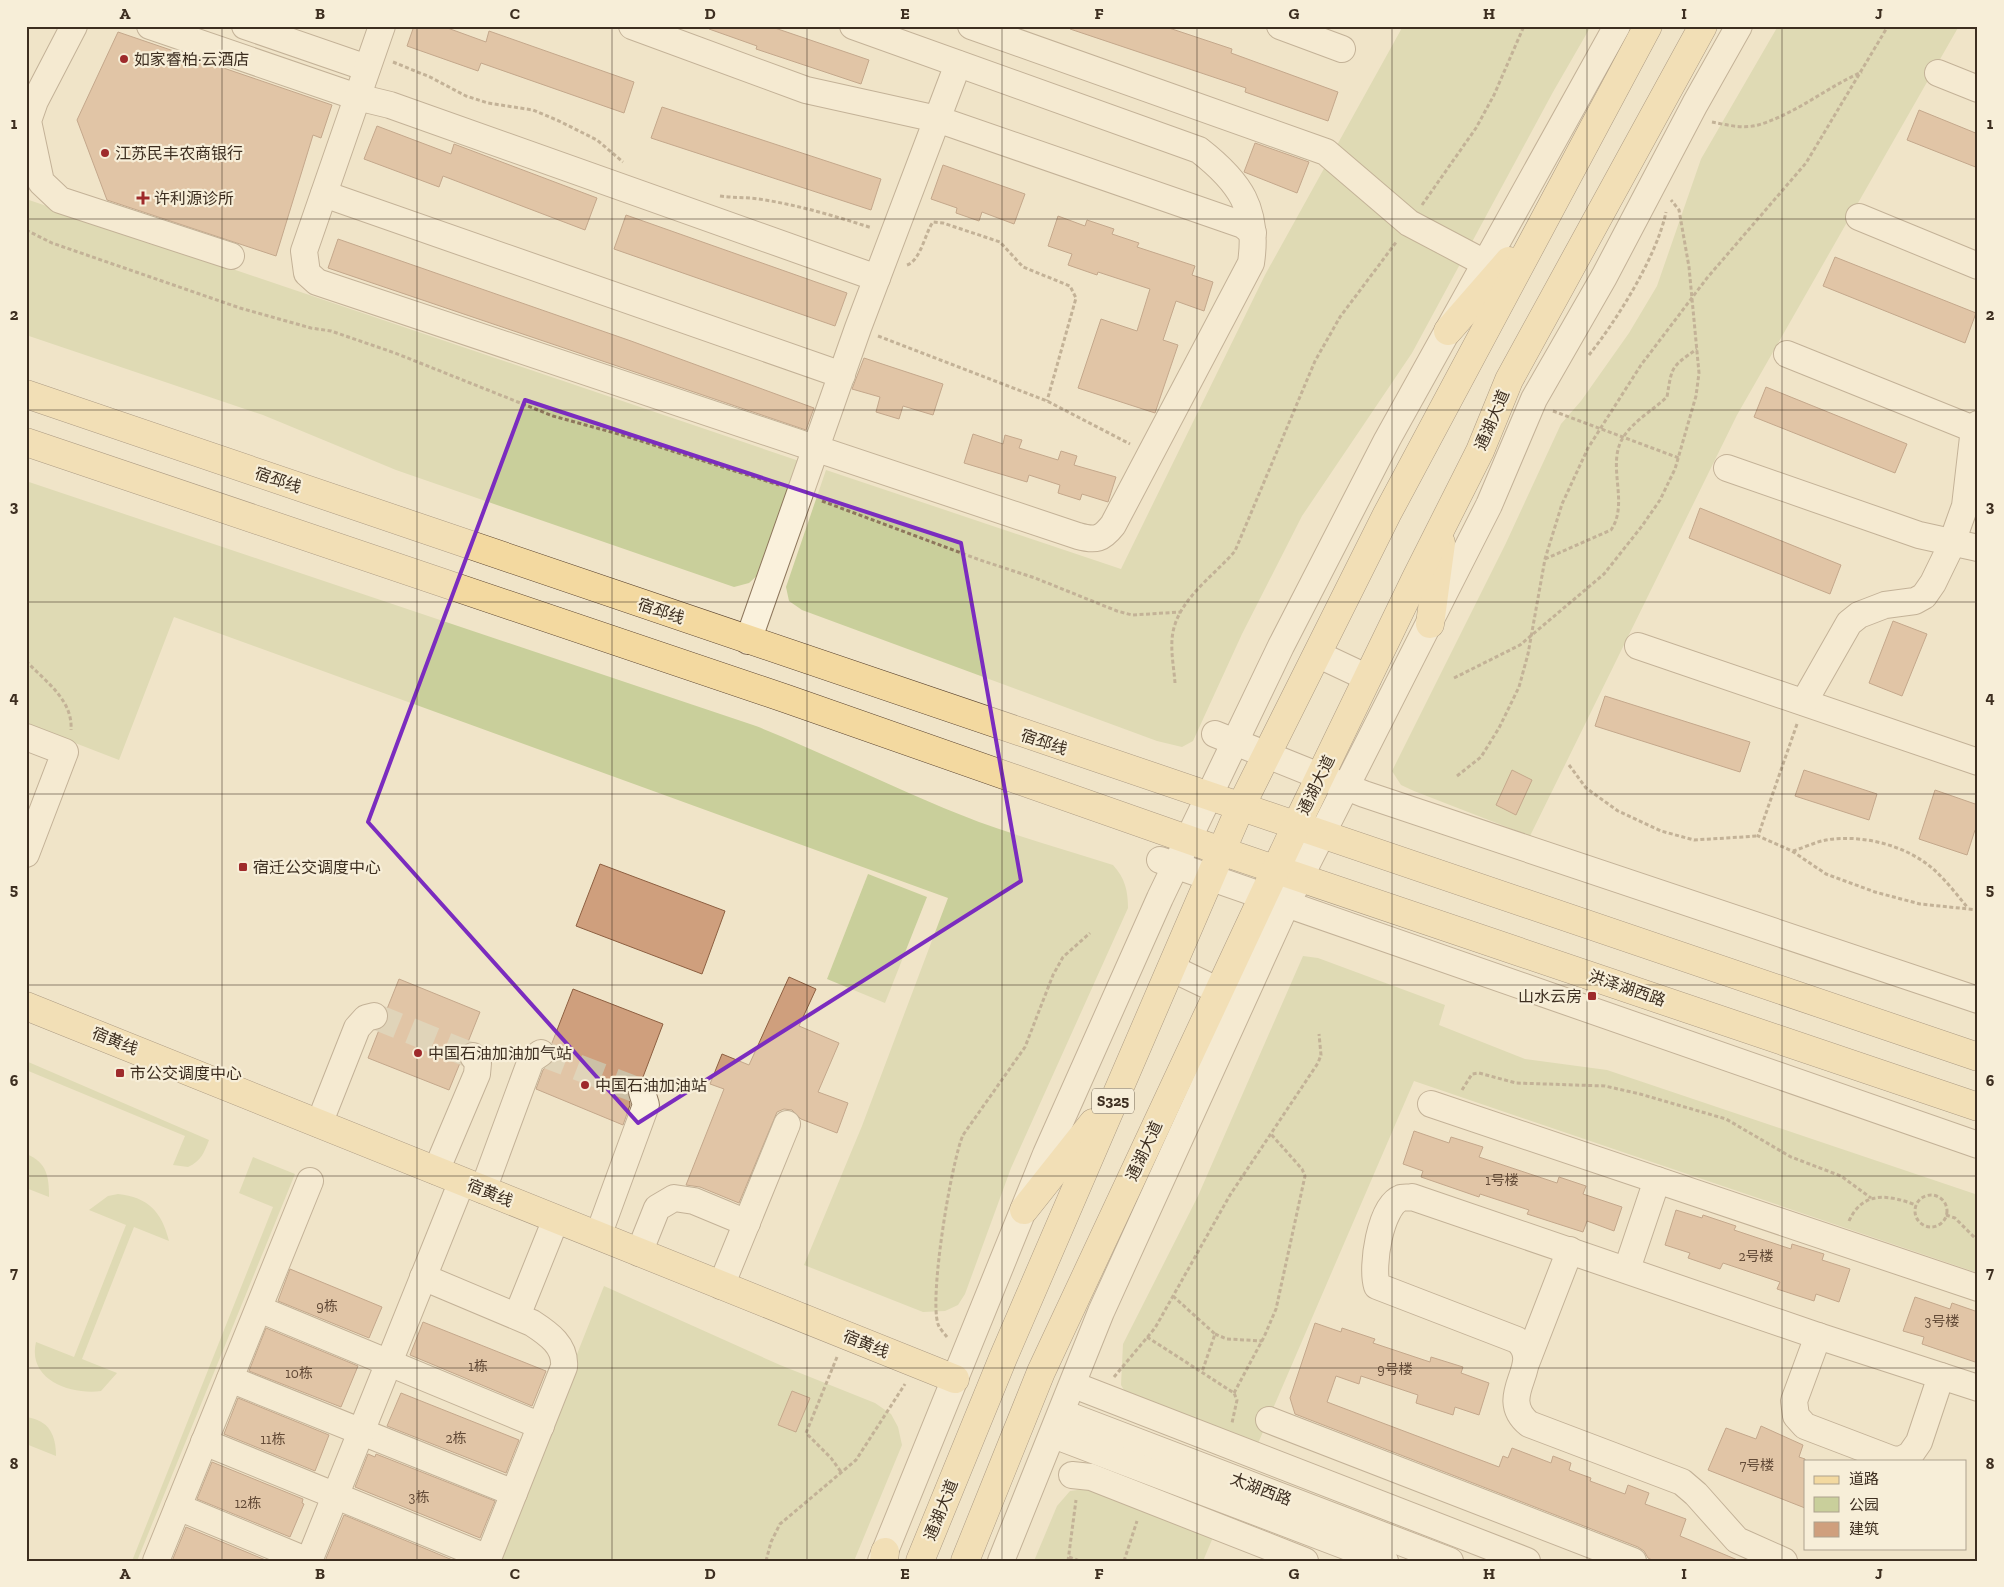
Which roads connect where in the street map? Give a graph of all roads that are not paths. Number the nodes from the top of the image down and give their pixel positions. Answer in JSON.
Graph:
{"nodes":[{"id":1,"x":74,"y":26,"type":"edge"},
{"id":2,"x":150,"y":26,"type":"edge"},
{"id":3,"x":245,"y":26,"type":"edge"},
{"id":4,"x":382,"y":26,"type":"edge"},
{"id":5,"x":632,"y":26,"type":"edge"},
{"id":6,"x":853,"y":26,"type":"edge"},
{"id":7,"x":971,"y":26,"type":"edge"},
{"id":8,"x":1280,"y":26,"type":"edge"},
{"id":9,"x":1618,"y":26,"type":"edge"},
{"id":10,"x":1648,"y":26,"type":"edge"},
{"id":11,"x":1703,"y":26,"type":"edge"},
{"id":12,"x":1740,"y":26,"type":"edge"},
{"id":13,"x":1342,"y":48,"type":"dead end"},
{"id":14,"x":370,"y":61,"type":"junction"},
{"id":15,"x":958,"y":64,"type":"junction"},
{"id":16,"x":1938,"y":73,"type":"dead end"},
{"id":17,"x":1978,"y":89,"type":"edge"},
{"id":18,"x":357,"y":97,"type":"junction"},
{"id":19,"x":937,"y":119,"type":"junction"},
{"id":20,"x":324,"y":194,"type":"junction"},
{"id":21,"x":1859,"y":217,"type":"dead end"},
{"id":22,"x":1540,"y":226,"type":"junction"},
{"id":23,"x":1253,"y":233,"type":"junction"},
{"id":24,"x":231,"y":256,"type":"dead end"},
{"id":25,"x":1479,"y":260,"type":"dead end"},
{"id":26,"x":883,"y":261,"type":"junction"},
{"id":27,"x":1978,"y":266,"type":"edge"},
{"id":28,"x":1448,"y":331,"type":"junction"},
{"id":29,"x":1786,"y":354,"type":"dead end"},
{"id":30,"x":842,"y":375,"type":"junction"},
{"id":31,"x":26,"y":394,"type":"edge"},
{"id":32,"x":1977,"y":427,"type":"edge"},
{"id":33,"x":26,"y":442,"type":"edge"},
{"id":34,"x":816,"y":450,"type":"junction"},
{"id":35,"x":1727,"y":468,"type":"dead end"},
{"id":36,"x":1444,"y":522,"type":"junction"},
{"id":37,"x":1952,"y":542,"type":"junction"},
{"id":38,"x":1978,"y":548,"type":"edge"},
{"id":39,"x":1430,"y":624,"type":"junction"},
{"id":40,"x":748,"y":641,"type":"junction"},
{"id":41,"x":1638,"y":646,"type":"dead end"},
{"id":42,"x":1317,"y":654,"type":"junction"},
{"id":43,"x":1368,"y":678,"type":"junction"},
{"id":44,"x":1804,"y":702,"type":"junction"},
{"id":45,"x":26,"y":737,"type":"edge"},
{"id":46,"x":1226,"y":738,"type":"junction"},
{"id":47,"x":1267,"y":754,"type":"junction"},
{"id":48,"x":1978,"y":762,"type":"edge"},
{"id":49,"x":1321,"y":776,"type":"junction"},
{"id":50,"x":1348,"y":787,"type":"junction"},
{"id":51,"x":1210,"y":798,"type":"junction"},
{"id":52,"x":1240,"y":808,"type":"junction"},
{"id":53,"x":1296,"y":826,"type":"junction"},
{"id":54,"x":1322,"y":835,"type":"junction"},
{"id":55,"x":1189,"y":840,"type":"junction"},
{"id":56,"x":1221,"y":851,"type":"junction"},
{"id":57,"x":26,"y":854,"type":"edge"},
{"id":58,"x":1167,"y":863,"type":"junction"},
{"id":59,"x":1289,"y":873,"type":"junction"},
{"id":60,"x":1209,"y":879,"type":"junction"},
{"id":61,"x":1274,"y":901,"type":"junction"},
{"id":62,"x":1170,"y":968,"type":"junction"},
{"id":63,"x":1219,"y":991,"type":"junction"},
{"id":64,"x":1978,"y":1000,"type":"edge"},
{"id":65,"x":26,"y":1006,"type":"edge"},
{"id":66,"x":374,"y":1016,"type":"dead end"},
{"id":67,"x":541,"y":1053,"type":"dead end"},
{"id":68,"x":473,"y":1056,"type":"dead end"},
{"id":69,"x":1978,"y":1057,"type":"edge"},
{"id":70,"x":642,"y":1092,"type":"dead end"},
{"id":71,"x":1116,"y":1094,"type":"junction"},
{"id":72,"x":1978,"y":1107,"type":"edge"},
{"id":73,"x":1442,"y":1108,"type":"road end"},
{"id":74,"x":319,"y":1124,"type":"junction"},
{"id":75,"x":787,"y":1124,"type":"dead end"},
{"id":76,"x":1978,"y":1145,"type":"edge"},
{"id":77,"x":436,"y":1171,"type":"junction"},
{"id":78,"x":1657,"y":1180,"type":"junction"},
{"id":79,"x":310,"y":1182,"type":"dead end"},
{"id":80,"x":472,"y":1186,"type":"junction"},
{"id":81,"x":1024,"y":1210,"type":"junction"},
{"id":82,"x":556,"y":1219,"type":"junction"},
{"id":83,"x":747,"y":1223,"type":"junction"},
{"id":84,"x":598,"y":1236,"type":"junction"},
{"id":85,"x":1570,"y":1250,"type":"junction"},
{"id":86,"x":639,"y":1253,"type":"junction"},
{"id":87,"x":1627,"y":1269,"type":"junction"},
{"id":88,"x":423,"y":1277,"type":"junction"},
{"id":89,"x":721,"y":1286,"type":"junction"},
{"id":90,"x":1978,"y":1288,"type":"edge"},
{"id":91,"x":258,"y":1309,"type":"junction"},
{"id":92,"x":517,"y":1316,"type":"junction"},
{"id":93,"x":1818,"y":1336,"type":"junction"},
{"id":94,"x":1527,"y":1361,"type":"junction"},
{"id":95,"x":389,"y":1362,"type":"junction"},
{"id":96,"x":1941,"y":1376,"type":"junction"},
{"id":97,"x":230,"y":1379,"type":"junction"},
{"id":98,"x":955,"y":1379,"type":"junction"},
{"id":99,"x":1978,"y":1388,"type":"edge"},
{"id":100,"x":1091,"y":1391,"type":"road end"},
{"id":101,"x":1270,"y":1420,"type":"dead end"},
{"id":102,"x":541,"y":1426,"type":"junction"},
{"id":103,"x":361,"y":1431,"type":"junction"},
{"id":104,"x":204,"y":1442,"type":"junction"},
{"id":105,"x":1072,"y":1475,"type":"road end"},
{"id":106,"x":514,"y":1493,"type":"junction"},
{"id":107,"x":335,"y":1496,"type":"junction"},
{"id":108,"x":178,"y":1506,"type":"junction"},
{"id":109,"x":883,"y":1558,"type":"edge"},
{"id":110,"x":488,"y":1559,"type":"edge"},
{"id":111,"x":156,"y":1561,"type":"edge"},
{"id":112,"x":308,"y":1561,"type":"edge"},
{"id":113,"x":920,"y":1561,"type":"edge"},
{"id":114,"x":965,"y":1561,"type":"edge"},
{"id":115,"x":1000,"y":1561,"type":"edge"},
{"id":116,"x":1305,"y":1561,"type":"edge"},
{"id":117,"x":1385,"y":1561,"type":"edge"},
{"id":118,"x":1450,"y":1561,"type":"edge"},
{"id":119,"x":1527,"y":1561,"type":"edge"},
{"id":120,"x":1633,"y":1561,"type":"edge"},
{"id":121,"x":1784,"y":1561,"type":"edge"}],
"edges":[{"from":1,"to":24,"type":"street"},
{"from":2,"to":18,"type":"street"},
{"from":3,"to":14,"type":"street"},
{"from":4,"to":14,"type":"street"},
{"from":5,"to":19,"type":"street"},
{"from":6,"to":15,"type":"street"},
{"from":7,"to":25,"type":"street"},
{"from":8,"to":13,"type":"street"},
{"from":9,"to":28,"type":"street"},
{"from":10,"to":22,"type":"main road","name":"通湖大道"},
{"from":11,"to":36,"type":"main road","name":"通湖大道"},
{"from":12,"to":39,"type":"street"},
{"from":14,"to":18,"type":"street"},
{"from":15,"to":19,"type":"street"},
{"from":15,"to":23,"type":"street"},
{"from":16,"to":17,"type":"street"},
{"from":18,"to":20,"type":"street"},
{"from":18,"to":26,"type":"street"},
{"from":19,"to":23,"type":"street"},
{"from":19,"to":26,"type":"street"},
{"from":20,"to":30,"type":"street"},
{"from":20,"to":34,"type":"street"},
{"from":21,"to":27,"type":"street"},
{"from":22,"to":28,"type":"main road"},
{"from":22,"to":42,"type":"main road","name":"通湖大道"},
{"from":23,"to":34,"type":"street"},
{"from":26,"to":30,"type":"street"},
{"from":28,"to":46,"type":"street"},
{"from":29,"to":32,"type":"street"},
{"from":30,"to":34,"type":"street"},
{"from":31,"to":40,"type":"main road","name":"宿邳线"},
{"from":32,"to":37,"type":"street"},
{"from":33,"to":55,"type":"main road"},
{"from":34,"to":40,"type":"street"},
{"from":35,"to":37,"type":"street"},
{"from":36,"to":39,"type":"main road"},
{"from":36,"to":43,"type":"main road","name":"通湖大道"},
{"from":37,"to":38,"type":"street"},
{"from":37,"to":44,"type":"street"},
{"from":39,"to":50,"type":"street"},
{"from":40,"to":51,"type":"main road","name":"宿邳线"},
{"from":41,"to":44,"type":"street"},
{"from":42,"to":43,"type":"street"},
{"from":42,"to":47,"type":"main road","name":"通湖大道"},
{"from":43,"to":49,"type":"main road","name":"通湖大道"},
{"from":44,"to":48,"type":"street"},
{"from":45,"to":57,"type":"street"},
{"from":46,"to":47,"type":"street"},
{"from":46,"to":51,"type":"street"},
{"from":47,"to":49,"type":"street"},
{"from":47,"to":52,"type":"main road","name":"通湖大道"},
{"from":49,"to":50,"type":"street"},
{"from":49,"to":53,"type":"main road","name":"通湖大道"},
{"from":50,"to":54,"type":"street"},
{"from":50,"to":64,"type":"street"},
{"from":51,"to":52,"type":"main road","name":"宿邳线"},
{"from":51,"to":55,"type":"street"},
{"from":52,"to":53,"type":"main road","name":"宿邳线"},
{"from":52,"to":56,"type":"main road","name":"通湖大道","number":"S325"},
{"from":53,"to":54,"type":"main road"},
{"from":53,"to":59,"type":"main road","name":"通湖大道"},
{"from":54,"to":59,"type":"street"},
{"from":54,"to":69,"type":"main road"},
{"from":55,"to":56,"type":"main road"},
{"from":55,"to":58,"type":"street"},
{"from":56,"to":59,"type":"main road"},
{"from":56,"to":60,"type":"main road","name":"通湖大道","number":"S325"},
{"from":58,"to":60,"type":"street"},
{"from":58,"to":81,"type":"street"},
{"from":59,"to":61,"type":"main road","name":"通湖大道"},
{"from":59,"to":72,"type":"main road","name":"洪泽湖西路"},
{"from":60,"to":61,"type":"street"},
{"from":60,"to":62,"type":"main road","name":"通湖大道","number":"S325"},
{"from":61,"to":63,"type":"main road","name":"通湖大道"},
{"from":61,"to":76,"type":"street"},
{"from":61,"to":115,"type":"street"},
{"from":62,"to":63,"type":"street"},
{"from":62,"to":71,"type":"main road","name":"通湖大道","number":"S325"},
{"from":63,"to":114,"type":"main road","name":"通湖大道"},
{"from":65,"to":74,"type":"main road","name":"宿黄线"},
{"from":66,"to":74,"type":"street"},
{"from":67,"to":80,"type":"street"},
{"from":68,"to":77,"type":"street"},
{"from":70,"to":84,"type":"street"},
{"from":71,"to":81,"type":"main road"},
{"from":71,"to":113,"type":"main road","name":"通湖大道","number":"S325"},
{"from":73,"to":78,"type":"street"},
{"from":74,"to":77,"type":"main road","name":"宿黄线"},
{"from":75,"to":83,"type":"street"},
{"from":77,"to":80,"type":"main road","name":"宿黄线"},
{"from":78,"to":87,"type":"street"},
{"from":78,"to":90,"type":"street"},
{"from":79,"to":91,"type":"street"},
{"from":80,"to":82,"type":"main road","name":"宿黄线"},
{"from":80,"to":88,"type":"street"},
{"from":81,"to":98,"type":"street"},
{"from":82,"to":84,"type":"main road","name":"宿黄线"},
{"from":82,"to":92,"type":"street"},
{"from":83,"to":86,"type":"street"},
{"from":83,"to":89,"type":"street"},
{"from":84,"to":86,"type":"main road","name":"宿黄线"},
{"from":85,"to":87,"type":"street"},
{"from":85,"to":94,"type":"street"},
{"from":85,"to":94,"type":"street"},
{"from":86,"to":89,"type":"main road","name":"宿黄线"},
{"from":87,"to":93,"type":"street"},
{"from":88,"to":92,"type":"street"},
{"from":88,"to":95,"type":"street"},
{"from":89,"to":98,"type":"main road","name":"宿黄线"},
{"from":91,"to":95,"type":"street"},
{"from":91,"to":97,"type":"street"},
{"from":92,"to":102,"type":"street"},
{"from":93,"to":96,"type":"street"},
{"from":93,"to":96,"type":"street"},
{"from":94,"to":121,"type":"street"},
{"from":95,"to":102,"type":"street"},
{"from":95,"to":103,"type":"street"},
{"from":96,"to":99,"type":"street"},
{"from":97,"to":103,"type":"street"},
{"from":97,"to":104,"type":"street"},
{"from":98,"to":109,"type":"street"},
{"from":100,"to":119,"type":"street"},
{"from":101,"to":120,"type":"street"},
{"from":102,"to":106,"type":"street"},
{"from":103,"to":106,"type":"street"},
{"from":103,"to":107,"type":"street"},
{"from":104,"to":107,"type":"street"},
{"from":104,"to":108,"type":"street"},
{"from":105,"to":116,"type":"street"},
{"from":106,"to":110,"type":"street"},
{"from":107,"to":110,"type":"street"},
{"from":107,"to":112,"type":"street"},
{"from":108,"to":111,"type":"street"},
{"from":108,"to":112,"type":"street"},
{"from":117,"to":118,"type":"street","name":"太湖西路"}]}
